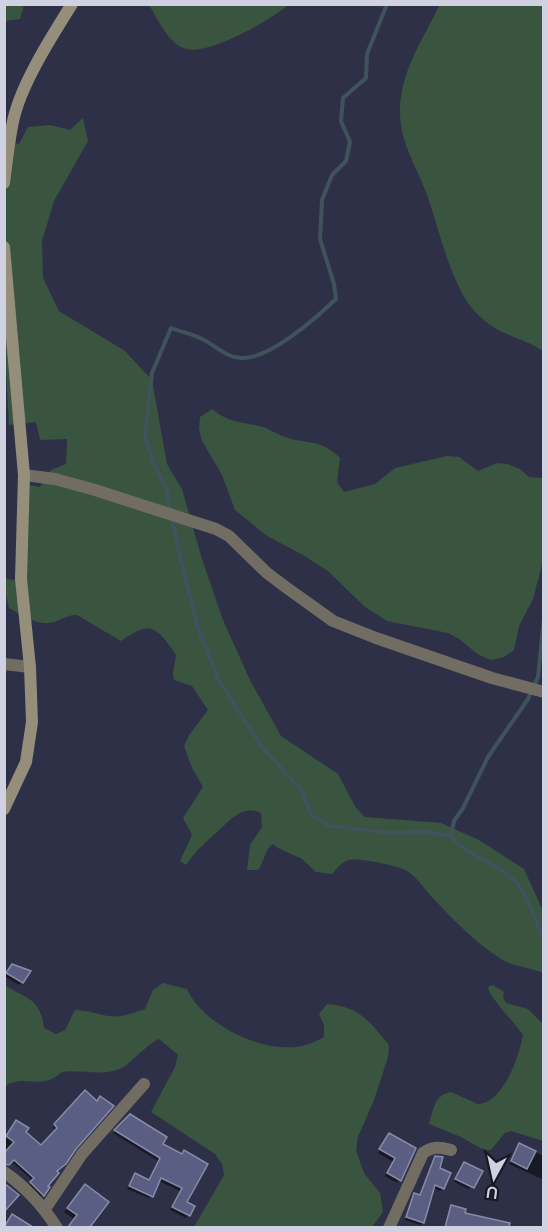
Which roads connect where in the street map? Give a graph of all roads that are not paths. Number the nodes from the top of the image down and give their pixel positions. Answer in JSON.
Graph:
{"nodes":[{"id":1,"x":72,"y":4,"type":"edge"},
{"id":2,"x":4,"y":183,"type":"edge"},
{"id":3,"x":4,"y":247,"type":"edge"},
{"id":4,"x":24,"y":475,"type":"junction"},
{"id":5,"x":4,"y":664,"type":"edge"},
{"id":6,"x":30,"y":667,"type":"junction"},
{"id":7,"x":543,"y":692,"type":"edge"},
{"id":8,"x":4,"y":809,"type":"edge"},
{"id":9,"x":144,"y":1084,"type":"dead end"},
{"id":10,"x":451,"y":1150,"type":"dead end"},
{"id":11,"x":4,"y":1172,"type":"edge"},
{"id":12,"x":45,"y":1209,"type":"junction"},
{"id":13,"x":57,"y":1227,"type":"edge"},
{"id":14,"x":389,"y":1227,"type":"edge"}],
"edges":[{"from":1,"to":2,"type":"main road"},
{"from":3,"to":4,"type":"main road"},
{"from":4,"to":6,"type":"main road"},
{"from":4,"to":7,"type":"street"},
{"from":5,"to":6,"type":"street"},
{"from":6,"to":8,"type":"main road"},
{"from":9,"to":12,"type":"street"},
{"from":10,"to":14,"type":"street"},
{"from":11,"to":12,"type":"street"},
{"from":12,"to":13,"type":"street"}]}
